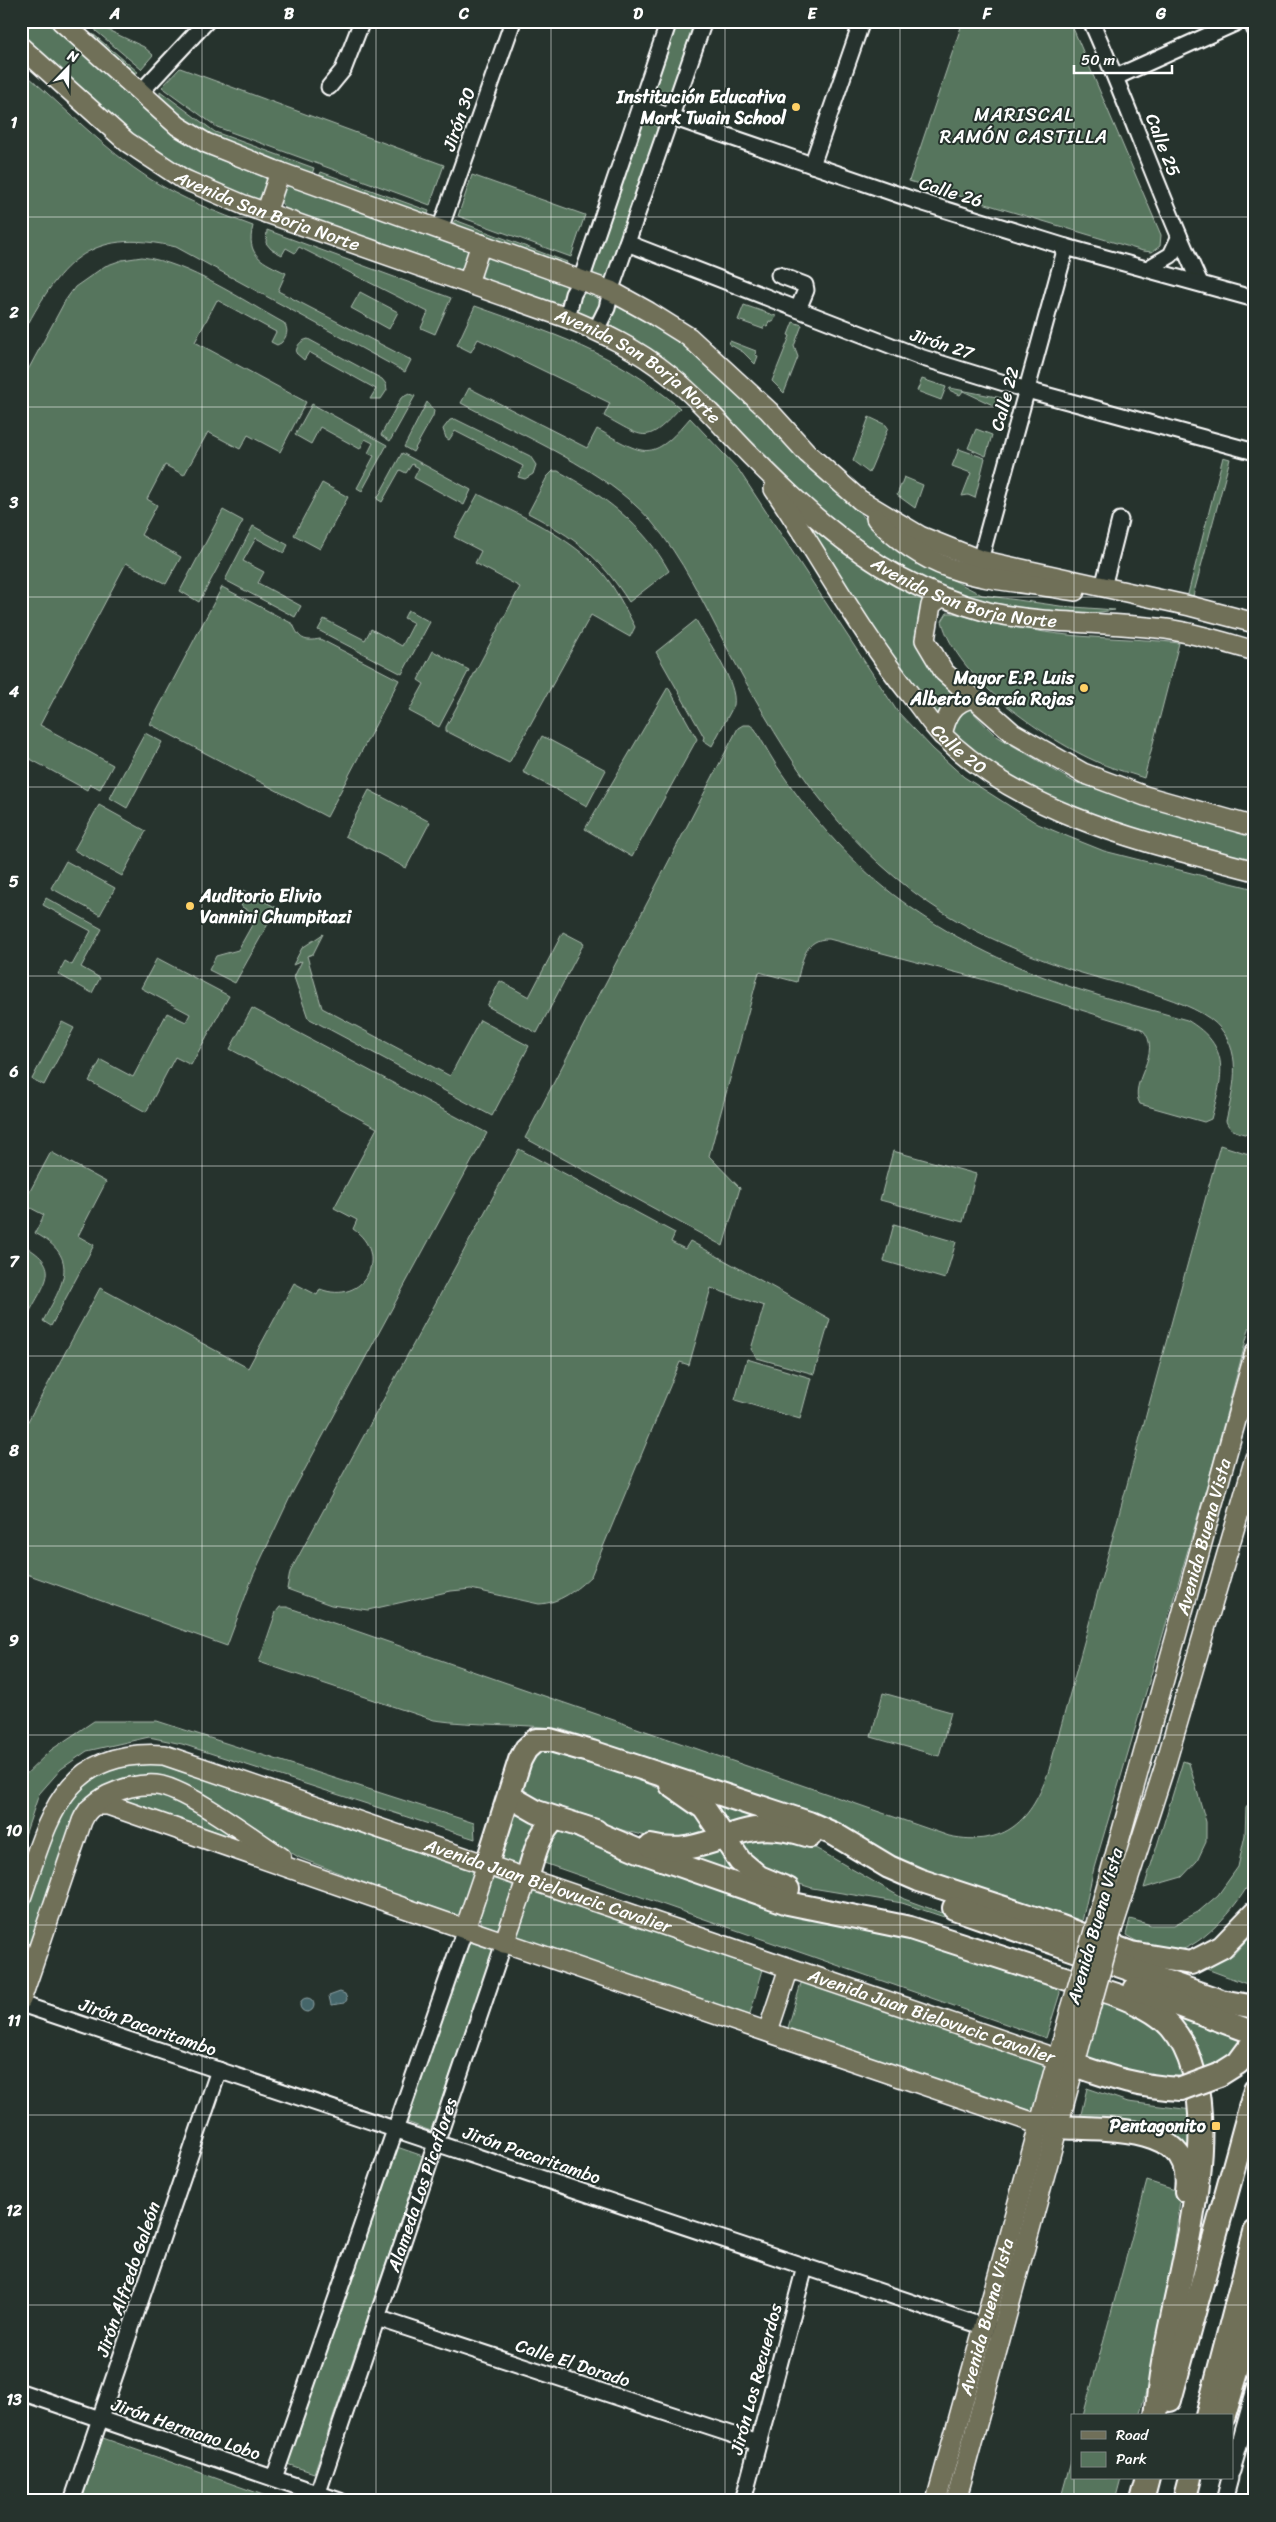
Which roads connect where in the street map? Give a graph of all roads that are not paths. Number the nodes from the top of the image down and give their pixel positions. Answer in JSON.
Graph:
{"nodes":[{"id":1,"x":61,"y":21,"type":"edge"},
{"id":2,"x":207,"y":21,"type":"edge"},
{"id":3,"x":362,"y":21,"type":"edge"},
{"id":4,"x":513,"y":21,"type":"edge"},
{"id":5,"x":669,"y":21,"type":"edge"},
{"id":6,"x":704,"y":21,"type":"edge"},
{"id":7,"x":862,"y":21,"type":"edge"},
{"id":8,"x":1091,"y":21,"type":"edge"},
{"id":9,"x":1240,"y":21,"type":"edge"},
{"id":10,"x":1251,"y":21,"type":"edge"},
{"id":11,"x":1255,"y":30,"type":"edge"},
{"id":12,"x":21,"y":47,"type":"edge"},
{"id":13,"x":1116,"y":77,"type":"junction"},
{"id":14,"x":329,"y":86,"type":"dead end"},
{"id":15,"x":140,"y":93,"type":"junction"},
{"id":16,"x":640,"y":106,"type":"junction"},
{"id":17,"x":671,"y":117,"type":"junction"},
{"id":18,"x":812,"y":166,"type":"junction"},
{"id":19,"x":280,"y":172,"type":"junction"},
{"id":20,"x":266,"y":212,"type":"junction"},
{"id":21,"x":440,"y":229,"type":"junction"},
{"id":22,"x":1179,"y":238,"type":"junction"},
{"id":23,"x":627,"y":243,"type":"junction"},
{"id":24,"x":482,"y":244,"type":"junction"},
{"id":25,"x":1066,"y":247,"type":"junction"},
{"id":26,"x":1149,"y":268,"type":"junction"},
{"id":27,"x":779,"y":275,"type":"dead end"},
{"id":28,"x":581,"y":280,"type":"junction"},
{"id":29,"x":1200,"y":283,"type":"junction"},
{"id":30,"x":468,"y":284,"type":"junction"},
{"id":31,"x":612,"y":287,"type":"junction"},
{"id":32,"x":1255,"y":299,"type":"edge"},
{"id":33,"x":798,"y":309,"type":"junction"},
{"id":34,"x":567,"y":318,"type":"junction"},
{"id":35,"x":596,"y":330,"type":"junction"},
{"id":36,"x":1027,"y":390,"type":"junction"},
{"id":37,"x":1255,"y":452,"type":"edge"},
{"id":38,"x":755,"y":460,"type":"junction"},
{"id":39,"x":860,"y":500,"type":"junction"},
{"id":40,"x":1120,"y":520,"type":"dead end"},
{"id":41,"x":980,"y":560,"type":"junction"},
{"id":42,"x":1103,"y":587,"type":"junction"},
{"id":43,"x":941,"y":597,"type":"junction"},
{"id":44,"x":1255,"y":623,"type":"edge"},
{"id":45,"x":1255,"y":634,"type":"edge"},
{"id":46,"x":1255,"y":651,"type":"edge"},
{"id":47,"x":974,"y":698,"type":"junction"},
{"id":48,"x":942,"y":735,"type":"junction"},
{"id":49,"x":1255,"y":827,"type":"edge"},
{"id":50,"x":1255,"y":871,"type":"edge"},
{"id":51,"x":1255,"y":1352,"type":"edge"},
{"id":52,"x":1255,"y":1458,"type":"edge"},
{"id":53,"x":1184,"y":1607,"type":"junction"},
{"id":54,"x":1209,"y":1616,"type":"junction"},
{"id":55,"x":592,"y":1752,"type":"junction"},
{"id":56,"x":509,"y":1796,"type":"junction"},
{"id":57,"x":89,"y":1809,"type":"junction"},
{"id":58,"x":555,"y":1819,"type":"junction"},
{"id":59,"x":582,"y":1827,"type":"junction"},
{"id":60,"x":724,"y":1838,"type":"junction"},
{"id":61,"x":486,"y":1864,"type":"junction"},
{"id":62,"x":305,"y":1873,"type":"junction"},
{"id":63,"x":526,"y":1878,"type":"junction"},
{"id":64,"x":21,"y":1898,"type":"edge"},
{"id":65,"x":1255,"y":1913,"type":"edge"},
{"id":66,"x":1104,"y":1927,"type":"junction"},
{"id":67,"x":465,"y":1929,"type":"junction"},
{"id":68,"x":504,"y":1943,"type":"junction"},
{"id":69,"x":789,"y":1968,"type":"junction"},
{"id":70,"x":21,"y":2002,"type":"edge"},
{"id":71,"x":1255,"y":2007,"type":"edge"},
{"id":72,"x":768,"y":2031,"type":"junction"},
{"id":73,"x":1249,"y":2035,"type":"edge"},
{"id":74,"x":1066,"y":2062,"type":"junction"},
{"id":75,"x":219,"y":2070,"type":"junction"},
{"id":76,"x":1255,"y":2090,"type":"edge"},
{"id":77,"x":1048,"y":2125,"type":"junction"},
{"id":78,"x":395,"y":2129,"type":"junction"},
{"id":79,"x":436,"y":2143,"type":"junction"},
{"id":80,"x":1255,"y":2232,"type":"edge"},
{"id":81,"x":805,"y":2266,"type":"junction"},
{"id":82,"x":1255,"y":2311,"type":"edge"},
{"id":83,"x":377,"y":2318,"type":"junction"},
{"id":84,"x":983,"y":2326,"type":"junction"},
{"id":85,"x":1002,"y":2332,"type":"junction"},
{"id":86,"x":1162,"y":2364,"type":"junction"},
{"id":87,"x":1255,"y":2389,"type":"edge"},
{"id":88,"x":21,"y":2392,"type":"edge"},
{"id":89,"x":1156,"y":2414,"type":"edge"},
{"id":90,"x":1166,"y":2414,"type":"edge"},
{"id":91,"x":1208,"y":2414,"type":"edge"},
{"id":92,"x":1225,"y":2414,"type":"edge"},
{"id":93,"x":100,"y":2419,"type":"junction"},
{"id":94,"x":758,"y":2443,"type":"junction"},
{"id":95,"x":1234,"y":2464,"type":"edge"},
{"id":96,"x":274,"y":2478,"type":"junction"},
{"id":97,"x":1147,"y":2480,"type":"edge"},
{"id":98,"x":1229,"y":2480,"type":"edge"},
{"id":99,"x":316,"y":2497,"type":"edge"},
{"id":100,"x":72,"y":2501,"type":"edge"},
{"id":101,"x":340,"y":2501,"type":"edge"},
{"id":102,"x":743,"y":2501,"type":"edge"},
{"id":103,"x":936,"y":2501,"type":"edge"},
{"id":104,"x":956,"y":2501,"type":"edge"},
{"id":105,"x":1142,"y":2501,"type":"edge"},
{"id":106,"x":1224,"y":2501,"type":"edge"}],
"edges":[{"from":1,"to":15,"type":"main road","name":"Avenida San Borja Norte"},
{"from":2,"to":15,"type":"street"},
{"from":3,"to":14,"type":"street"},
{"from":4,"to":21,"type":"street","name":"Jirón 30"},
{"from":5,"to":16,"type":"street"},
{"from":6,"to":17,"type":"street"},
{"from":7,"to":18,"type":"street"},
{"from":8,"to":13,"type":"street","name":"Calle 25"},
{"from":9,"to":13,"type":"street"},
{"from":10,"to":11,"type":"street"},
{"from":12,"to":20,"type":"main road","name":"Avenida San Borja Norte"},
{"from":13,"to":22,"type":"street","name":"Calle 25"},
{"from":15,"to":19,"type":"main road","name":"Avenida San Borja Norte"},
{"from":16,"to":17,"type":"street","name":"Calle 26"},
{"from":16,"to":28,"type":"street"},
{"from":17,"to":18,"type":"street","name":"Calle 26"},
{"from":17,"to":23,"type":"street"},
{"from":18,"to":25,"type":"street","name":"Calle 26"},
{"from":19,"to":20,"type":"main road"},
{"from":19,"to":21,"type":"main road","name":"Avenida San Borja Norte"},
{"from":20,"to":30,"type":"main road","name":"Avenida San Borja Norte"},
{"from":21,"to":24,"type":"main road","name":"Avenida San Borja Norte"},
{"from":22,"to":26,"type":"street"},
{"from":22,"to":29,"type":"street","name":"Calle 25"},
{"from":23,"to":31,"type":"street"},
{"from":23,"to":33,"type":"street","name":"Jirón 27"},
{"from":24,"to":28,"type":"main road","name":"Avenida San Borja Norte"},
{"from":24,"to":30,"type":"main road"},
{"from":25,"to":26,"type":"street","name":"Calle 26"},
{"from":25,"to":36,"type":"street","name":"Calle 22"},
{"from":26,"to":29,"type":"street","name":"Calle 26"},
{"from":27,"to":33,"type":"street"},
{"from":28,"to":31,"type":"main road","name":"Avenida San Borja Norte"},
{"from":28,"to":34,"type":"street"},
{"from":29,"to":32,"type":"street","name":"Calle 26"},
{"from":30,"to":34,"type":"main road","name":"Avenida San Borja Norte"},
{"from":31,"to":35,"type":"street"},
{"from":31,"to":39,"type":"main road","name":"Avenida San Borja Norte"},
{"from":33,"to":36,"type":"street","name":"Jirón 27"},
{"from":34,"to":35,"type":"main road","name":"Avenida San Borja Norte"},
{"from":35,"to":38,"type":"main road","name":"Avenida San Borja Norte"},
{"from":36,"to":37,"type":"street","name":"Jirón 27"},
{"from":36,"to":41,"type":"street","name":"Calle 22"},
{"from":38,"to":43,"type":"main road","name":"Avenida San Borja Norte"},
{"from":38,"to":48,"type":"main road","name":"Calle 20"},
{"from":39,"to":41,"type":"main road","name":"Avenida San Borja Norte"},
{"from":39,"to":45,"type":"main road"},
{"from":40,"to":42,"type":"street"},
{"from":41,"to":42,"type":"main road","name":"Avenida San Borja Norte"},
{"from":42,"to":44,"type":"main road","name":"Avenida San Borja Norte"},
{"from":43,"to":46,"type":"main road","name":"Avenida San Borja Norte"},
{"from":43,"to":47,"type":"main road"},
{"from":47,"to":48,"type":"main road"},
{"from":47,"to":49,"type":"main road"},
{"from":48,"to":50,"type":"main road","name":"Calle 20"},
{"from":51,"to":53,"type":"main road","name":"Avenida Buena Vista"},
{"from":52,"to":54,"type":"main road","name":"Avenida Buena Vista"},
{"from":53,"to":54,"type":"main road"},
{"from":53,"to":66,"type":"main road","name":"Avenida Buena Vista"},
{"from":54,"to":66,"type":"main road","name":"Avenida Buena Vista"},
{"from":55,"to":56,"type":"highway"},
{"from":55,"to":60,"type":"highway"},
{"from":55,"to":65,"type":"highway"},
{"from":56,"to":58,"type":"highway"},
{"from":56,"to":61,"type":"highway"},
{"from":57,"to":62,"type":"main road"},
{"from":57,"to":62,"type":"main road"},
{"from":57,"to":70,"type":"main road"},
{"from":58,"to":59,"type":"highway"},
{"from":58,"to":63,"type":"highway"},
{"from":59,"to":60,"type":"highway"},
{"from":59,"to":86,"type":"highway"},
{"from":60,"to":71,"type":"highway"},
{"from":60,"to":73,"type":"highway"},
{"from":61,"to":63,"type":"main road","name":"Avenida Juan Bielovucic Cavalier"},
{"from":61,"to":64,"type":"main road","name":"Avenida Juan Bielovucic Cavalier"},
{"from":61,"to":67,"type":"main road"},
{"from":62,"to":67,"type":"main road"},
{"from":63,"to":68,"type":"main road","name":"Alameda Los Picaflores"},
{"from":63,"to":69,"type":"main road","name":"Avenida Juan Bielovucic Cavalier"},
{"from":66,"to":74,"type":"main road","name":"Avenida Buena Vista","bridge":true},
{"from":67,"to":68,"type":"main road"},
{"from":67,"to":78,"type":"street"},
{"from":68,"to":72,"type":"main road"},
{"from":68,"to":79,"type":"street","name":"Alameda Los Picaflores"},
{"from":69,"to":72,"type":"main road"},
{"from":69,"to":74,"type":"main road","name":"Avenida Juan Bielovucic Cavalier"},
{"from":70,"to":75,"type":"street","name":"Jirón Pacaritambo"},
{"from":72,"to":77,"type":"main road"},
{"from":73,"to":74,"type":"highway","bridge":true},
{"from":74,"to":77,"type":"main road","name":"Avenida Buena Vista"},
{"from":75,"to":78,"type":"street","name":"Jirón Pacaritambo"},
{"from":75,"to":93,"type":"street","name":"Jirón Alfredo Galeón"},
{"from":76,"to":90,"type":"highway"},
{"from":77,"to":84,"type":"main road","name":"Avenida Buena Vista"},
{"from":77,"to":85,"type":"main road","name":"Avenida Buena Vista"},
{"from":77,"to":86,"type":"highway"},
{"from":78,"to":79,"type":"street","name":"Jirón Pacaritambo"},
{"from":78,"to":96,"type":"street"},
{"from":79,"to":81,"type":"street","name":"Jirón Pacaritambo"},
{"from":79,"to":83,"type":"street","name":"Alameda Los Picaflores"},
{"from":80,"to":91,"type":"highway"},
{"from":81,"to":84,"type":"street","name":"Jirón Pacaritambo"},
{"from":81,"to":94,"type":"street","name":"Jirón Los Recuerdos"},
{"from":82,"to":92,"type":"highway"},
{"from":83,"to":94,"type":"street","name":"Calle El Dorado"},
{"from":83,"to":99,"type":"street","name":"Alameda Los Picaflores"},
{"from":84,"to":85,"type":"street","name":"Jirón Pacaritambo"},
{"from":84,"to":103,"type":"main road","name":"Avenida Buena Vista"},
{"from":85,"to":104,"type":"main road","name":"Avenida Buena Vista"},
{"from":86,"to":89,"type":"highway"},
{"from":87,"to":95,"type":"street"},
{"from":88,"to":93,"type":"street","name":"Jirón Hermano Lobo"},
{"from":93,"to":96,"type":"street","name":"Jirón Hermano Lobo"},
{"from":93,"to":100,"type":"street","name":"Jirón Alfredo Galeón"},
{"from":94,"to":102,"type":"street","name":"Jirón Los Recuerdos"},
{"from":96,"to":99,"type":"street","name":"Jirón Hermano Lobo"},
{"from":97,"to":105,"type":"highway"},
{"from":98,"to":106,"type":"street"},
{"from":99,"to":101,"type":"street","name":"Jirón Hermano Lobo"}]}
